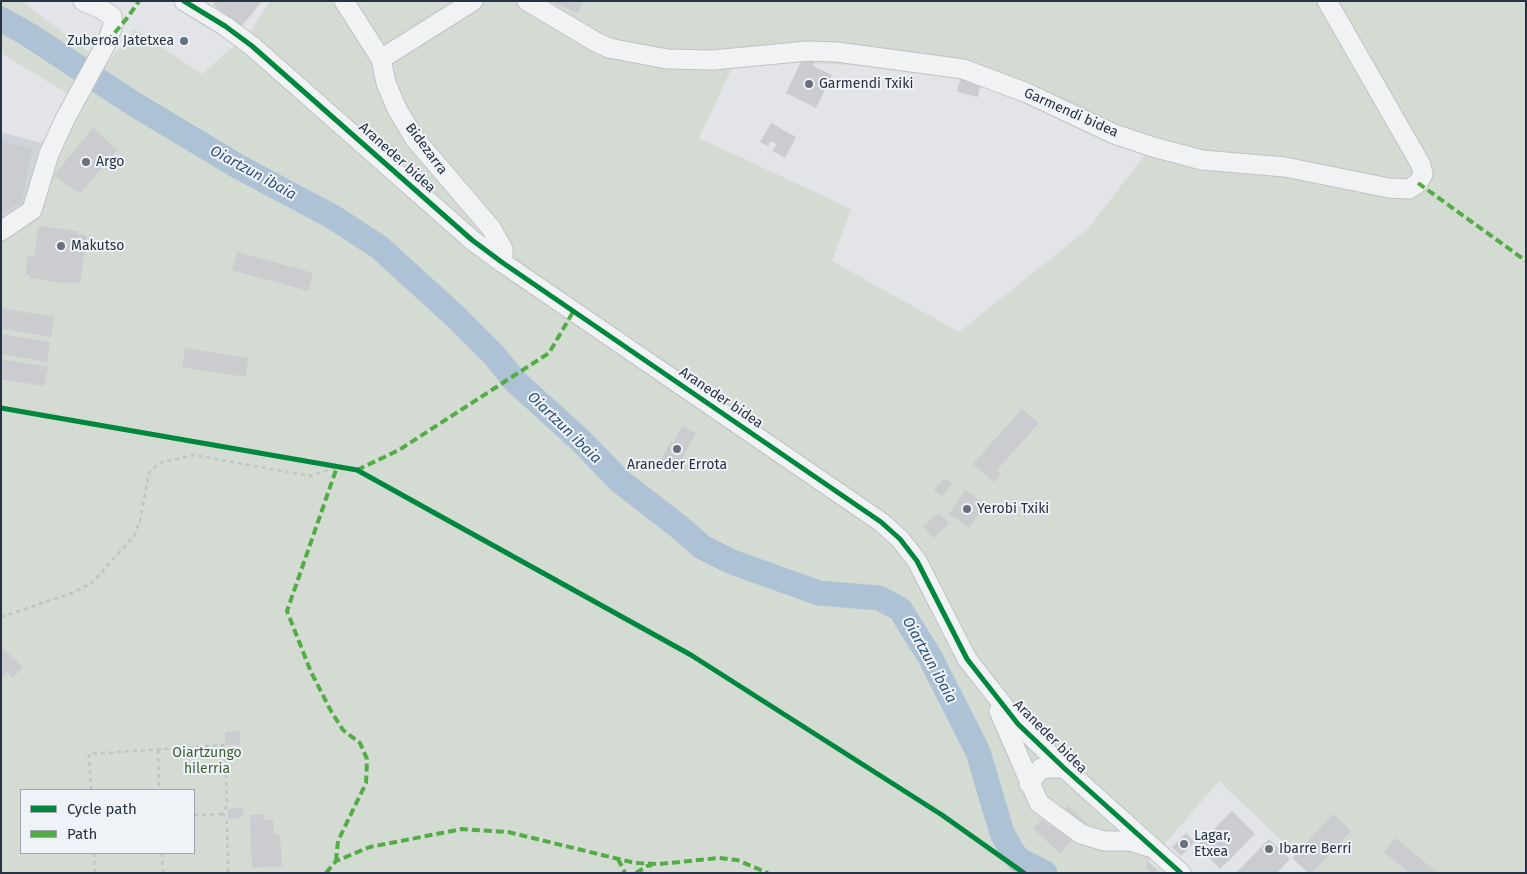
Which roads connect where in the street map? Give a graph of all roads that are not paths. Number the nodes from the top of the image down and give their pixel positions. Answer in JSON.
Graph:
{"nodes":[{"id":1,"x":83,"y":1,"type":"edge"},
{"id":2,"x":344,"y":1,"type":"edge"},
{"id":3,"x":473,"y":1,"type":"edge"},
{"id":4,"x":527,"y":1,"type":"edge"},
{"id":5,"x":1327,"y":1,"type":"edge"},
{"id":6,"x":193,"y":3,"type":"edge"},
{"id":7,"x":381,"y":59,"type":"junction"},
{"id":8,"x":1,"y":231,"type":"edge"},
{"id":9,"x":503,"y":263,"type":"junction"},
{"id":10,"x":990,"y":690,"type":"junction"},
{"id":11,"x":1064,"y":768,"type":"junction"},
{"id":12,"x":1029,"y":784,"type":"junction"},
{"id":13,"x":1127,"y":824,"type":"junction"},
{"id":14,"x":1104,"y":840,"type":"junction"},
{"id":15,"x":1155,"y":849,"type":"junction"},
{"id":16,"x":1181,"y":873,"type":"edge"}],
"edges":[{"from":1,"to":8,"type":"street"},
{"from":2,"to":7,"type":"street","name":"Bidezarra"},
{"from":3,"to":7,"type":"street"},
{"from":4,"to":5,"type":"street","name":"Garmendi bidea"},
{"from":6,"to":9,"type":"street","name":"Araneder bidea"},
{"from":7,"to":9,"type":"street","name":"Bidezarra"},
{"from":9,"to":10,"type":"street","name":"Araneder bidea"},
{"from":10,"to":11,"type":"street","name":"Araneder bidea"},
{"from":10,"to":12,"type":"street"},
{"from":11,"to":12,"type":"street"},
{"from":11,"to":13,"type":"street","name":"Araneder bidea"},
{"from":12,"to":14,"type":"street"},
{"from":13,"to":14,"type":"street"},
{"from":13,"to":15,"type":"street","name":"Araneder bidea"},
{"from":14,"to":15,"type":"street"},
{"from":15,"to":16,"type":"street","name":"Araneder bidea"}]}
